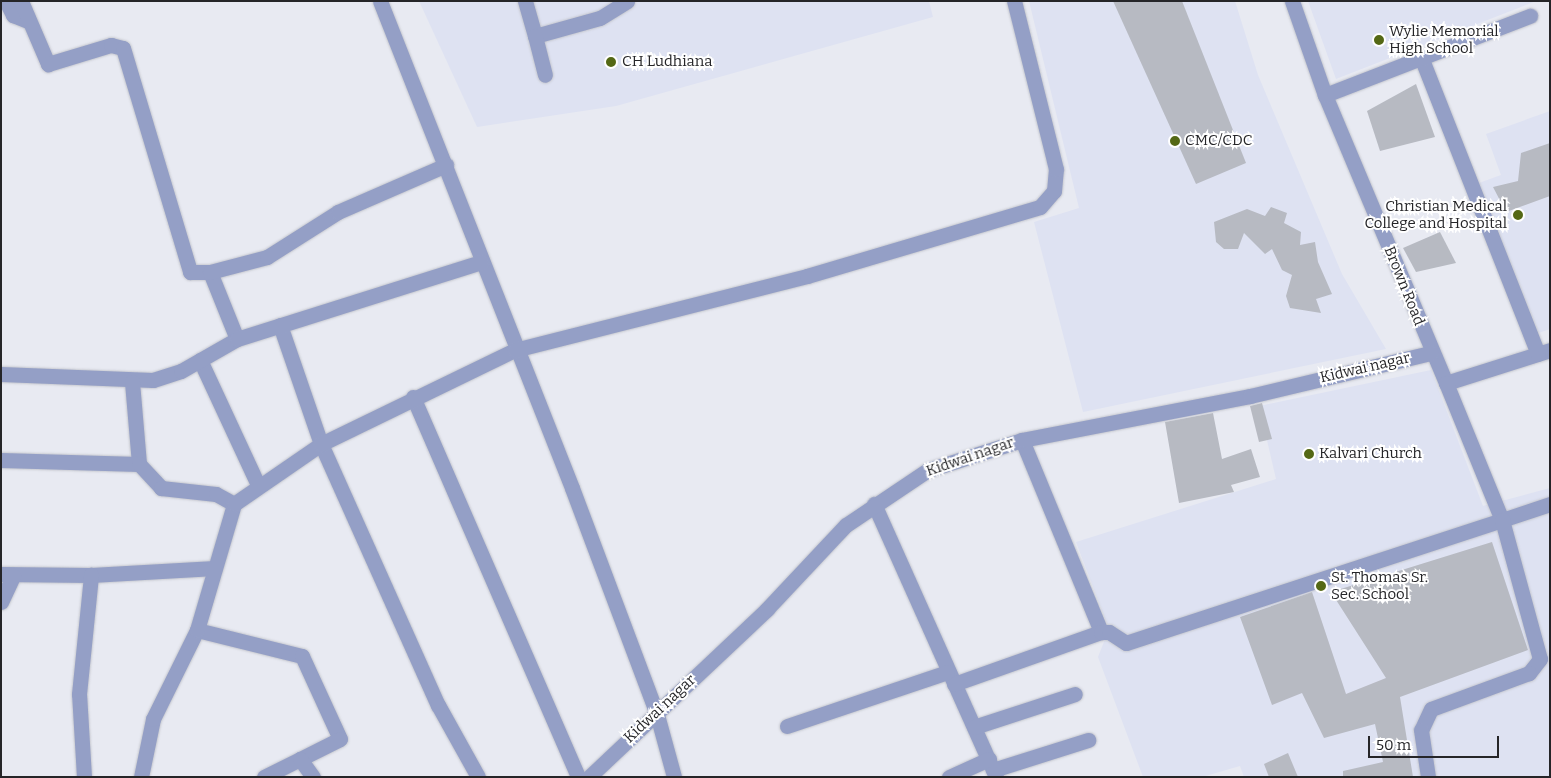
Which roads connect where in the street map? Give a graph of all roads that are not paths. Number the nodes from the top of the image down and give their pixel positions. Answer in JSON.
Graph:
{"nodes":[{"id":1,"x":6,"y":1,"type":"edge"},
{"id":2,"x":21,"y":1,"type":"edge"},
{"id":3,"x":380,"y":1,"type":"edge"},
{"id":4,"x":525,"y":1,"type":"edge"},
{"id":5,"x":627,"y":1,"type":"edge"},
{"id":6,"x":1014,"y":1,"type":"edge"},
{"id":7,"x":1292,"y":1,"type":"edge"},
{"id":8,"x":1530,"y":16,"type":"dead end"},
{"id":9,"x":28,"y":20,"type":"junction"},
{"id":10,"x":535,"y":36,"type":"junction"},
{"id":11,"x":1421,"y":57,"type":"junction"},
{"id":12,"x":545,"y":75,"type":"dead end"},
{"id":13,"x":1326,"y":95,"type":"junction"},
{"id":14,"x":446,"y":165,"type":"junction"},
{"id":15,"x":481,"y":262,"type":"junction"},
{"id":16,"x":210,"y":272,"type":"junction"},
{"id":17,"x":280,"y":325,"type":"junction"},
{"id":18,"x":237,"y":339,"type":"junction"},
{"id":19,"x":515,"y":350,"type":"junction"},
{"id":20,"x":1544,"y":352,"type":"edge"},
{"id":21,"x":1431,"y":353,"type":"junction"},
{"id":22,"x":200,"y":360,"type":"junction"},
{"id":23,"x":1,"y":374,"type":"edge"},
{"id":24,"x":132,"y":382,"type":"junction"},
{"id":25,"x":1446,"y":383,"type":"junction"},
{"id":26,"x":412,"y":398,"type":"junction"},
{"id":27,"x":1022,"y":440,"type":"junction"},
{"id":28,"x":321,"y":444,"type":"junction"},
{"id":29,"x":1,"y":460,"type":"edge"},
{"id":30,"x":138,"y":464,"type":"junction"},
{"id":31,"x":258,"y":485,"type":"junction"},
{"id":32,"x":234,"y":504,"type":"junction"},
{"id":33,"x":874,"y":504,"type":"junction"},
{"id":34,"x":1550,"y":504,"type":"edge"},
{"id":35,"x":1502,"y":520,"type":"junction"},
{"id":36,"x":215,"y":568,"type":"junction"},
{"id":37,"x":7,"y":575,"type":"edge"},
{"id":38,"x":91,"y":575,"type":"junction"},
{"id":39,"x":1,"y":602,"type":"edge"},
{"id":40,"x":197,"y":630,"type":"junction"},
{"id":41,"x":1101,"y":632,"type":"junction"},
{"id":42,"x":951,"y":678,"type":"junction"},
{"id":43,"x":1075,"y":694,"type":"dead end"},
{"id":44,"x":656,"y":711,"type":"junction"},
{"id":45,"x":786,"y":726,"type":"dead end"},
{"id":46,"x":974,"y":726,"type":"junction"},
{"id":47,"x":1088,"y":740,"type":"dead end"},
{"id":48,"x":300,"y":759,"type":"junction"},
{"id":49,"x":993,"y":769,"type":"edge"},
{"id":50,"x":84,"y":777,"type":"edge"},
{"id":51,"x":141,"y":777,"type":"edge"},
{"id":52,"x":264,"y":777,"type":"edge"},
{"id":53,"x":313,"y":777,"type":"edge"},
{"id":54,"x":478,"y":777,"type":"edge"},
{"id":55,"x":578,"y":777,"type":"edge"},
{"id":56,"x":589,"y":777,"type":"edge"},
{"id":57,"x":674,"y":777,"type":"edge"},
{"id":58,"x":949,"y":777,"type":"edge"},
{"id":59,"x":1428,"y":777,"type":"edge"}],
"edges":[{"from":1,"to":9,"type":"street"},
{"from":2,"to":9,"type":"street"},
{"from":3,"to":14,"type":"street"},
{"from":4,"to":10,"type":"street"},
{"from":5,"to":10,"type":"street"},
{"from":6,"to":19,"type":"street"},
{"from":7,"to":13,"type":"street","name":"Brown Road"},
{"from":8,"to":11,"type":"street"},
{"from":9,"to":16,"type":"street"},
{"from":10,"to":12,"type":"street"},
{"from":11,"to":13,"type":"street"},
{"from":11,"to":20,"type":"street"},
{"from":13,"to":21,"type":"street","name":"Brown Road"},
{"from":14,"to":15,"type":"street"},
{"from":14,"to":16,"type":"street"},
{"from":15,"to":17,"type":"street"},
{"from":15,"to":19,"type":"street"},
{"from":16,"to":18,"type":"street"},
{"from":17,"to":18,"type":"street"},
{"from":17,"to":28,"type":"street"},
{"from":18,"to":22,"type":"street"},
{"from":19,"to":26,"type":"street"},
{"from":19,"to":44,"type":"street"},
{"from":20,"to":25,"type":"street"},
{"from":21,"to":25,"type":"street","name":"Brown Road"},
{"from":21,"to":27,"type":"street","name":"Kidwai nagar"},
{"from":22,"to":24,"type":"street"},
{"from":22,"to":31,"type":"street"},
{"from":23,"to":24,"type":"street"},
{"from":24,"to":30,"type":"street"},
{"from":25,"to":35,"type":"street","name":"Brown Road"},
{"from":26,"to":28,"type":"street"},
{"from":26,"to":55,"type":"street"},
{"from":27,"to":33,"type":"street","name":"Kidwai nagar"},
{"from":27,"to":41,"type":"street"},
{"from":28,"to":31,"type":"street"},
{"from":28,"to":54,"type":"street"},
{"from":29,"to":30,"type":"street"},
{"from":30,"to":32,"type":"street"},
{"from":31,"to":32,"type":"street"},
{"from":32,"to":36,"type":"street"},
{"from":33,"to":42,"type":"street"},
{"from":33,"to":44,"type":"street","name":"Kidwai nagar"},
{"from":34,"to":35,"type":"street"},
{"from":35,"to":41,"type":"street"},
{"from":35,"to":59,"type":"street","name":"Brown Road"},
{"from":36,"to":38,"type":"street"},
{"from":36,"to":40,"type":"street"},
{"from":37,"to":38,"type":"street"},
{"from":37,"to":39,"type":"street"},
{"from":38,"to":50,"type":"street"},
{"from":40,"to":48,"type":"street"},
{"from":40,"to":51,"type":"street"},
{"from":41,"to":42,"type":"street"},
{"from":42,"to":45,"type":"street"},
{"from":42,"to":46,"type":"street"},
{"from":43,"to":46,"type":"street"},
{"from":44,"to":56,"type":"street","name":"Kidwai nagar"},
{"from":44,"to":57,"type":"street"},
{"from":46,"to":49,"type":"street"},
{"from":47,"to":49,"type":"street"},
{"from":48,"to":52,"type":"street"},
{"from":48,"to":53,"type":"street"},
{"from":49,"to":58,"type":"street"}]}
